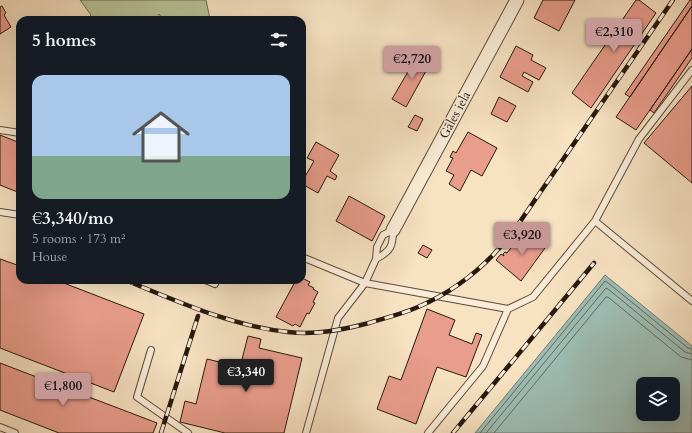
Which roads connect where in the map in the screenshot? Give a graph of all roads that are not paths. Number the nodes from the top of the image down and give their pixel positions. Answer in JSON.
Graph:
{"nodes":[{"id":1,"x":518,"y":0,"type":"edge"},
{"id":2,"x":692,"y":70,"type":"edge"},
{"id":3,"x":0,"y":130,"type":"edge"},
{"id":4,"x":16,"y":132,"type":"edge"},
{"id":5,"x":0,"y":212,"type":"edge"},
{"id":6,"x":16,"y":214,"type":"edge"},
{"id":7,"x":595,"y":221,"type":"junction"},
{"id":8,"x":393,"y":230,"type":"junction"},
{"id":9,"x":376,"y":258,"type":"junction"},
{"id":10,"x":306,"y":259,"type":"edge"},
{"id":11,"x":366,"y":283,"type":"junction"},
{"id":12,"x":692,"y":300,"type":"edge"},
{"id":13,"x":508,"y":309,"type":"junction"},
{"id":14,"x":151,"y":350,"type":"dead end"},
{"id":15,"x":0,"y":427,"type":"edge"},
{"id":16,"x":15,"y":433,"type":"edge"},
{"id":17,"x":188,"y":433,"type":"edge"},
{"id":18,"x":306,"y":433,"type":"edge"},
{"id":19,"x":428,"y":433,"type":"edge"}],
"edges":[{"from":1,"to":8,"type":"street","name":"Gāles iela"},
{"from":2,"to":7,"type":"lane"},
{"from":3,"to":4,"type":"lane"},
{"from":5,"to":6,"type":"lane"},
{"from":7,"to":12,"type":"lane"},
{"from":7,"to":13,"type":"lane"},
{"from":8,"to":9,"type":"lane"},
{"from":8,"to":9,"type":"lane"},
{"from":9,"to":11,"type":"lane"},
{"from":10,"to":11,"type":"lane"},
{"from":11,"to":13,"type":"lane"},
{"from":11,"to":18,"type":"lane"},
{"from":13,"to":19,"type":"lane"},
{"from":14,"to":17,"type":"lane"},
{"from":15,"to":16,"type":"lane"}]}
